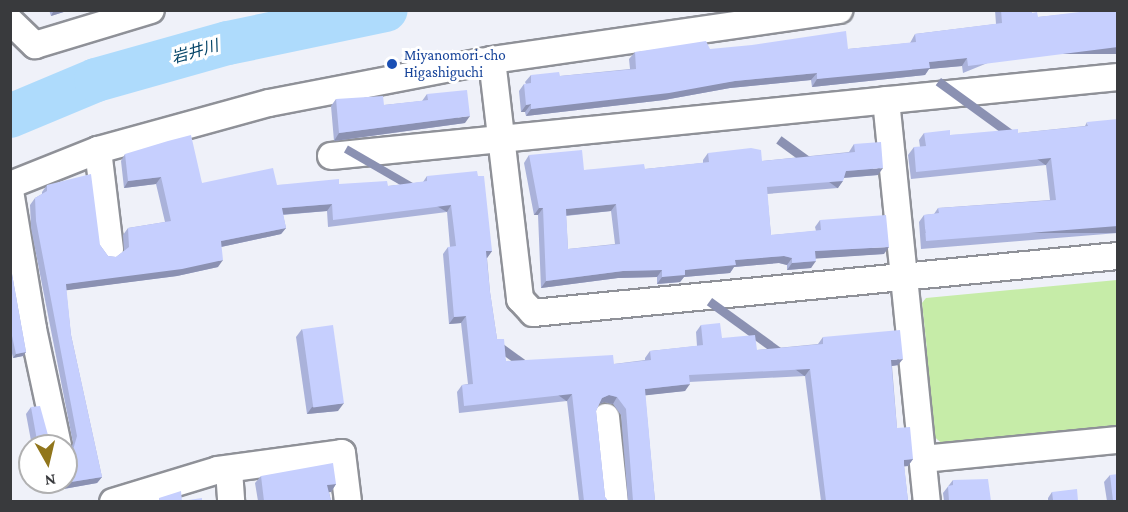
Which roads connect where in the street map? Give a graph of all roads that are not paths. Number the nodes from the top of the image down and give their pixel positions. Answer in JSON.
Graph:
{"nodes":[{"id":1,"x":151,"y":10,"type":"edge"},
{"id":2,"x":839,"y":10,"type":"edge"},
{"id":3,"x":10,"y":21,"type":"edge"},
{"id":4,"x":492,"y":60,"type":"junction"},
{"id":5,"x":1118,"y":77,"type":"edge"},
{"id":6,"x":886,"y":100,"type":"junction"},
{"id":7,"x":503,"y":138,"type":"junction"},
{"id":8,"x":98,"y":150,"type":"junction"},
{"id":9,"x":331,"y":156,"type":"dead end"},
{"id":10,"x":10,"y":185,"type":"edge"},
{"id":11,"x":10,"y":191,"type":"edge"},
{"id":12,"x":110,"y":249,"type":"dead end"},
{"id":13,"x":1118,"y":256,"type":"edge"},
{"id":14,"x":905,"y":278,"type":"junction"},
{"id":15,"x":606,"y":417,"type":"dead end"},
{"id":16,"x":55,"y":434,"type":"edge"},
{"id":17,"x":1118,"y":440,"type":"edge"},
{"id":18,"x":922,"y":459,"type":"junction"},
{"id":19,"x":229,"y":470,"type":"junction"},
{"id":20,"x":113,"y":501,"type":"edge"},
{"id":21,"x":231,"y":501,"type":"edge"},
{"id":22,"x":348,"y":501,"type":"edge"},
{"id":23,"x":615,"y":501,"type":"edge"},
{"id":24,"x":927,"y":501,"type":"edge"}],
"edges":[{"from":1,"to":3,"type":"street"},
{"from":2,"to":4,"type":"street"},
{"from":4,"to":7,"type":"street"},
{"from":4,"to":8,"type":"street"},
{"from":5,"to":6,"type":"street"},
{"from":6,"to":7,"type":"street"},
{"from":6,"to":14,"type":"street"},
{"from":7,"to":9,"type":"street"},
{"from":7,"to":14,"type":"street"},
{"from":8,"to":10,"type":"street"},
{"from":8,"to":12,"type":"street"},
{"from":11,"to":16,"type":"street"},
{"from":13,"to":14,"type":"street"},
{"from":14,"to":18,"type":"street"},
{"from":15,"to":23,"type":"street"},
{"from":17,"to":18,"type":"street"},
{"from":18,"to":24,"type":"street"},
{"from":19,"to":20,"type":"street"},
{"from":19,"to":21,"type":"street"},
{"from":19,"to":22,"type":"street"}]}
